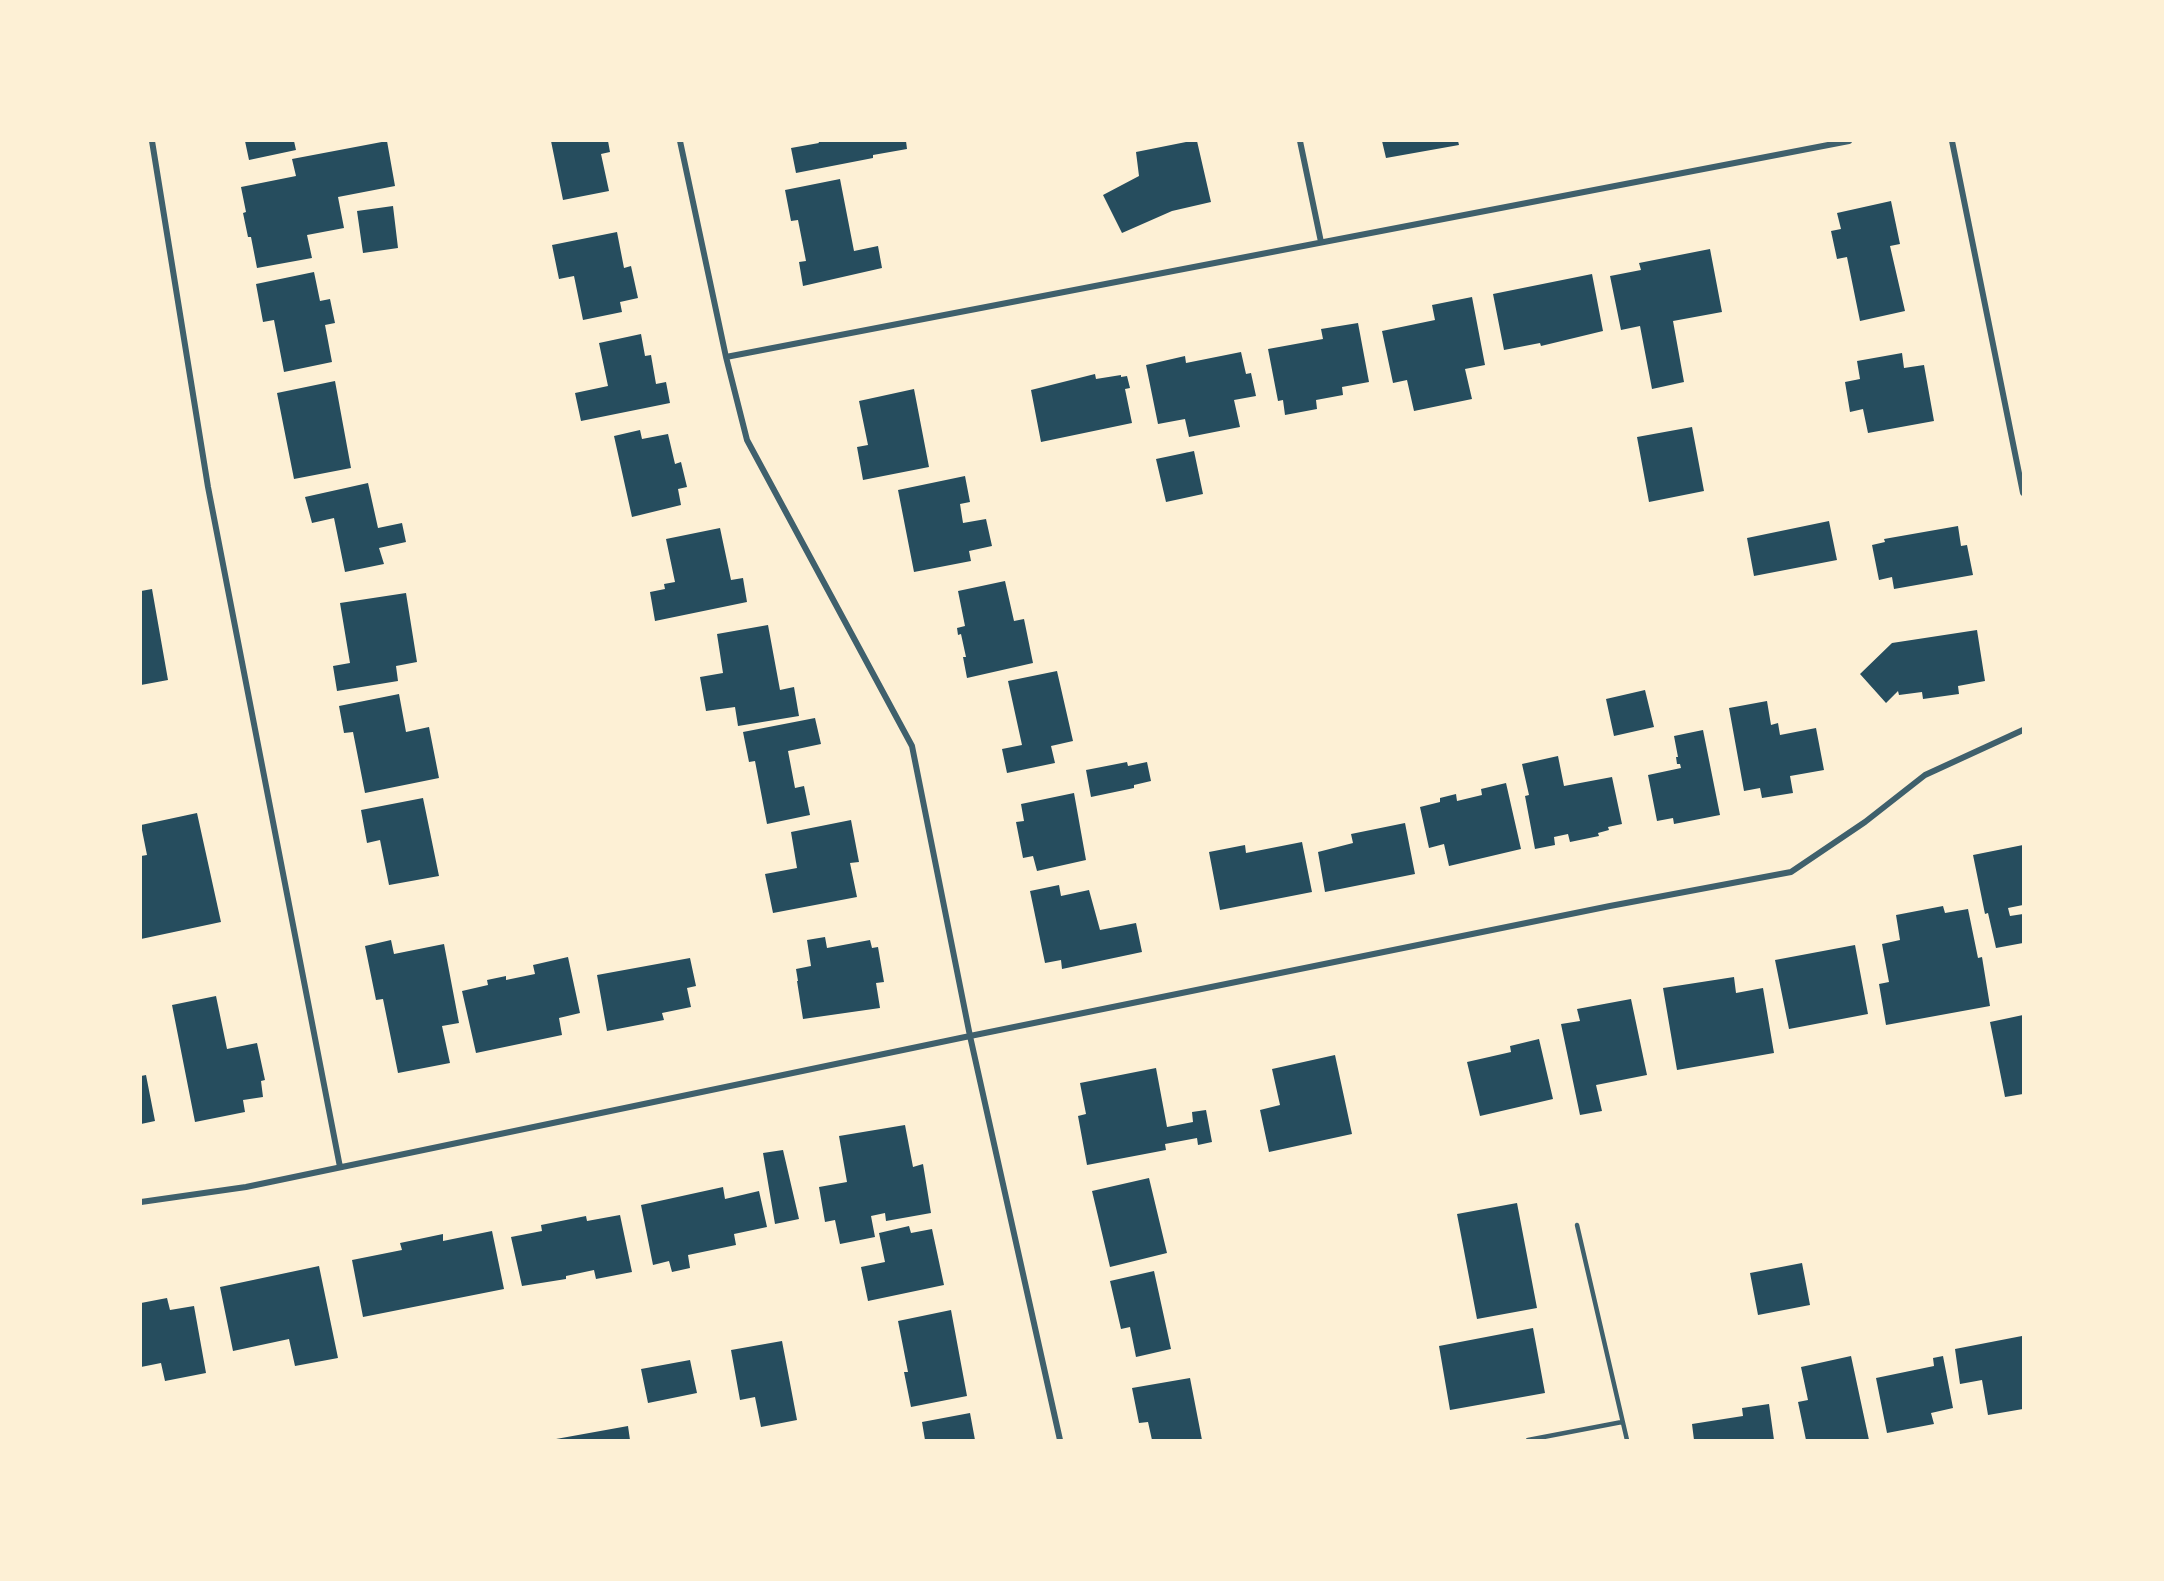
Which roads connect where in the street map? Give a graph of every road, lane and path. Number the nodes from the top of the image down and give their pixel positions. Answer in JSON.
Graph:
{"nodes":[{"id":1,"x":152,"y":141,"type":"edge"},
{"id":2,"x":680,"y":141,"type":"edge"},
{"id":3,"x":1300,"y":141,"type":"edge"},
{"id":4,"x":1849,"y":141,"type":"edge"},
{"id":5,"x":1952,"y":141,"type":"edge"},
{"id":6,"x":1322,"y":243,"type":"junction"},
{"id":7,"x":726,"y":357,"type":"junction"},
{"id":8,"x":2023,"y":493,"type":"edge"},
{"id":9,"x":2023,"y":730,"type":"edge"},
{"id":10,"x":970,"y":1036,"type":"junction"},
{"id":11,"x":339,"y":1167,"type":"junction"},
{"id":12,"x":141,"y":1202,"type":"edge"},
{"id":13,"x":1577,"y":1225,"type":"dead end"},
{"id":14,"x":1622,"y":1422,"type":"junction"},
{"id":15,"x":1060,"y":1440,"type":"edge"},
{"id":16,"x":1528,"y":1440,"type":"edge"},
{"id":17,"x":1627,"y":1440,"type":"edge"}],
"edges":[{"from":1,"to":11,"type":"street"},
{"from":2,"to":7,"type":"street"},
{"from":3,"to":6,"type":"street"},
{"from":4,"to":6,"type":"street"},
{"from":5,"to":8,"type":"street"},
{"from":6,"to":7,"type":"street"},
{"from":7,"to":10,"type":"street"},
{"from":9,"to":10,"type":"street"},
{"from":10,"to":11,"type":"street"},
{"from":10,"to":15,"type":"street"},
{"from":11,"to":12,"type":"street"},
{"from":13,"to":14,"type":"lane"},
{"from":14,"to":16,"type":"lane"},
{"from":14,"to":17,"type":"lane"}]}
